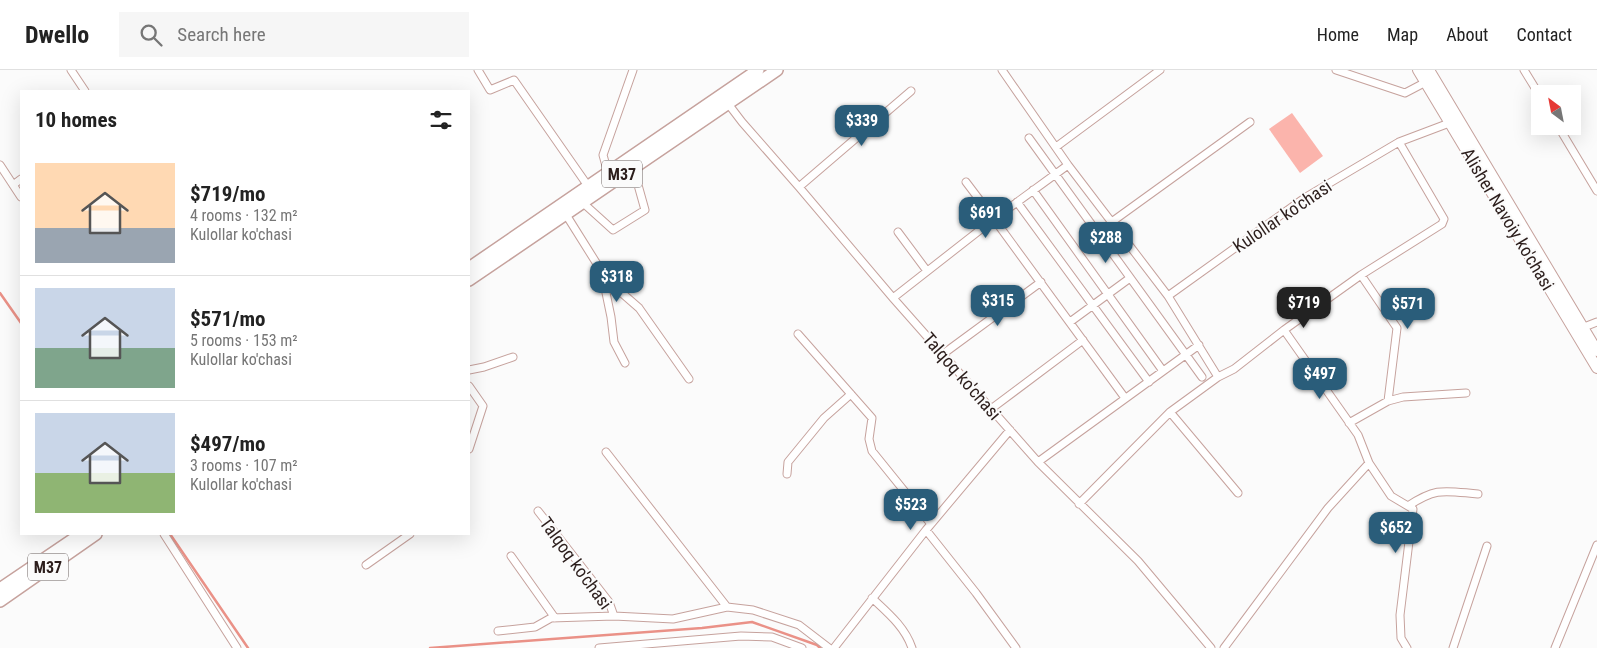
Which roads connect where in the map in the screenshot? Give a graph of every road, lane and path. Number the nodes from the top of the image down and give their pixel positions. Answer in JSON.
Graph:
{"nodes":[{"id":1,"x":71,"y":70,"type":"edge"},
{"id":2,"x":478,"y":70,"type":"edge"},
{"id":3,"x":633,"y":70,"type":"edge"},
{"id":4,"x":758,"y":70,"type":"edge"},
{"id":5,"x":777,"y":70,"type":"edge"},
{"id":6,"x":1002,"y":70,"type":"edge"},
{"id":7,"x":1160,"y":70,"type":"edge"},
{"id":8,"x":1336,"y":70,"type":"edge"},
{"id":9,"x":1418,"y":70,"type":"edge"},
{"id":10,"x":1429,"y":70,"type":"edge"},
{"id":11,"x":1524,"y":70,"type":"edge"},
{"id":12,"x":1426,"y":82,"type":"junction"},
{"id":13,"x":1533,"y":85,"type":"edge"},
{"id":14,"x":84,"y":90,"type":"edge"},
{"id":15,"x":911,"y":91,"type":"dead end"},
{"id":16,"x":725,"y":99,"type":"junction"},
{"id":17,"x":1454,"y":121,"type":"junction"},
{"id":18,"x":1250,"y":122,"type":"dead end"},
{"id":19,"x":1563,"y":135,"type":"edge"},
{"id":20,"x":1029,"y":138,"type":"dead end"},
{"id":21,"x":1399,"y":142,"type":"junction"},
{"id":22,"x":1056,"y":147,"type":"junction"},
{"id":23,"x":0,"y":164,"type":"edge"},
{"id":24,"x":1068,"y":164,"type":"junction"},
{"id":25,"x":633,"y":167,"type":"junction"},
{"id":26,"x":608,"y":173,"type":"junction"},
{"id":27,"x":1055,"y":174,"type":"junction"},
{"id":28,"x":20,"y":181,"type":"edge"},
{"id":29,"x":966,"y":182,"type":"dead end"},
{"id":30,"x":13,"y":185,"type":"junction"},
{"id":31,"x":588,"y":186,"type":"junction"},
{"id":32,"x":800,"y":187,"type":"junction"},
{"id":33,"x":1033,"y":190,"type":"junction"},
{"id":34,"x":1597,"y":191,"type":"edge"},
{"id":35,"x":20,"y":196,"type":"edge"},
{"id":36,"x":582,"y":202,"type":"junction"},
{"id":37,"x":1016,"y":202,"type":"junction"},
{"id":38,"x":565,"y":213,"type":"junction"},
{"id":39,"x":994,"y":218,"type":"junction"},
{"id":40,"x":1113,"y":221,"type":"junction"},
{"id":41,"x":898,"y":232,"type":"dead end"},
{"id":42,"x":470,"y":267,"type":"edge"},
{"id":43,"x":927,"y":272,"type":"junction"},
{"id":44,"x":1361,"y":275,"type":"junction"},
{"id":45,"x":1130,"y":278,"type":"junction"},
{"id":46,"x":470,"y":279,"type":"edge"},
{"id":47,"x":606,"y":280,"type":"junction"},
{"id":48,"x":1041,"y":282,"type":"junction"},
{"id":49,"x":1108,"y":294,"type":"junction"},
{"id":50,"x":1168,"y":296,"type":"junction"},
{"id":51,"x":893,"y":298,"type":"junction"},
{"id":52,"x":1092,"y":306,"type":"junction"},
{"id":53,"x":1070,"y":322,"type":"junction"},
{"id":54,"x":1597,"y":322,"type":"edge"},
{"id":55,"x":1579,"y":329,"type":"junction"},
{"id":56,"x":1284,"y":330,"type":"junction"},
{"id":57,"x":798,"y":334,"type":"dead end"},
{"id":58,"x":1083,"y":340,"type":"junction"},
{"id":59,"x":1199,"y":345,"type":"junction"},
{"id":60,"x":1597,"y":351,"type":"edge"},
{"id":61,"x":943,"y":354,"type":"junction"},
{"id":62,"x":1186,"y":355,"type":"junction"},
{"id":63,"x":513,"y":357,"type":"dead end"},
{"id":64,"x":625,"y":363,"type":"dead end"},
{"id":65,"x":1597,"y":368,"type":"edge"},
{"id":66,"x":470,"y":370,"type":"edge"},
{"id":67,"x":1164,"y":371,"type":"junction"},
{"id":68,"x":1202,"y":377,"type":"dead end"},
{"id":69,"x":1218,"y":377,"type":"junction"},
{"id":70,"x":689,"y":379,"type":"dead end"},
{"id":71,"x":1149,"y":382,"type":"junction"},
{"id":72,"x":470,"y":387,"type":"edge"},
{"id":73,"x":1466,"y":393,"type":"dead end"},
{"id":74,"x":851,"y":394,"type":"junction"},
{"id":75,"x":1125,"y":398,"type":"junction"},
{"id":76,"x":1388,"y":401,"type":"junction"},
{"id":77,"x":991,"y":409,"type":"junction"},
{"id":78,"x":1170,"y":412,"type":"junction"},
{"id":79,"x":1350,"y":423,"type":"junction"},
{"id":80,"x":1010,"y":430,"type":"junction"},
{"id":81,"x":470,"y":447,"type":"edge"},
{"id":82,"x":606,"y":452,"type":"dead end"},
{"id":83,"x":1038,"y":462,"type":"junction"},
{"id":84,"x":1369,"y":464,"type":"junction"},
{"id":85,"x":787,"y":474,"type":"dead end"},
{"id":86,"x":1238,"y":493,"type":"dead end"},
{"id":87,"x":1478,"y":494,"type":"dead end"},
{"id":88,"x":1079,"y":504,"type":"junction"},
{"id":89,"x":1408,"y":506,"type":"junction"},
{"id":90,"x":538,"y":510,"type":"dead end"},
{"id":91,"x":928,"y":527,"type":"junction"},
{"id":92,"x":80,"y":535,"type":"edge"},
{"id":93,"x":95,"y":535,"type":"edge"},
{"id":94,"x":165,"y":535,"type":"edge"},
{"id":95,"x":409,"y":535,"type":"edge"},
{"id":96,"x":1597,"y":545,"type":"edge"},
{"id":97,"x":1487,"y":546,"type":"dead end"},
{"id":98,"x":511,"y":556,"type":"dead end"},
{"id":99,"x":366,"y":565,"type":"dead end"},
{"id":100,"x":0,"y":589,"type":"edge"},
{"id":101,"x":872,"y":598,"type":"junction"},
{"id":102,"x":0,"y":601,"type":"edge"},
{"id":103,"x":726,"y":607,"type":"junction"},
{"id":104,"x":614,"y":616,"type":"junction"},
{"id":105,"x":556,"y":618,"type":"junction"},
{"id":106,"x":498,"y":631,"type":"dead end"},
{"id":107,"x":698,"y":644,"type":"edge"},
{"id":108,"x":237,"y":648,"type":"edge"},
{"id":109,"x":599,"y":648,"type":"edge"},
{"id":110,"x":802,"y":648,"type":"edge"},
{"id":111,"x":829,"y":648,"type":"edge"},
{"id":112,"x":834,"y":648,"type":"edge"},
{"id":113,"x":912,"y":648,"type":"edge"},
{"id":114,"x":1016,"y":648,"type":"edge"},
{"id":115,"x":1211,"y":648,"type":"edge"},
{"id":116,"x":1224,"y":648,"type":"edge"},
{"id":117,"x":1407,"y":648,"type":"edge"},
{"id":118,"x":1453,"y":648,"type":"edge"},
{"id":119,"x":1554,"y":648,"type":"edge"}],
"edges":[{"from":1,"to":14,"type":"street"},
{"from":2,"to":31,"type":"street"},
{"from":3,"to":26,"type":"street"},
{"from":4,"to":16,"type":"highway","number":"M37"},
{"from":5,"to":16,"type":"highway","number":"M37"},
{"from":6,"to":22,"type":"street"},
{"from":7,"to":22,"type":"street"},
{"from":8,"to":12,"type":"street"},
{"from":9,"to":12,"type":"main road","name":"Alisher Navoiy ko'chasi"},
{"from":10,"to":17,"type":"main road","name":"Alisher Navoiy ko'chasi"},
{"from":11,"to":13,"type":"street"},
{"from":12,"to":17,"type":"main road","name":"Alisher Navoiy ko'chasi"},
{"from":15,"to":32,"type":"street"},
{"from":16,"to":25,"type":"highway","number":"M37"},
{"from":16,"to":26,"type":"highway","number":"M37"},
{"from":16,"to":32,"type":"street","name":"Talqoq ko'chasi"},
{"from":17,"to":21,"type":"street","name":"Kulollar ko'chasi"},
{"from":17,"to":55,"type":"main road","name":"Alisher Navoiy ko'chasi"},
{"from":18,"to":40,"type":"street"},
{"from":19,"to":34,"type":"street"},
{"from":20,"to":27,"type":"street"},
{"from":21,"to":44,"type":"street"},
{"from":21,"to":50,"type":"street","name":"Kulollar ko'chasi"},
{"from":22,"to":24,"type":"street"},
{"from":23,"to":30,"type":"street"},
{"from":24,"to":27,"type":"street"},
{"from":24,"to":40,"type":"street"},
{"from":25,"to":36,"type":"highway","number":"M37"},
{"from":25,"to":36,"type":"street"},
{"from":26,"to":31,"type":"highway","number":"M37"},
{"from":27,"to":33,"type":"street"},
{"from":27,"to":45,"type":"street"},
{"from":28,"to":30,"type":"street"},
{"from":29,"to":39,"type":"street"},
{"from":30,"to":35,"type":"street"},
{"from":31,"to":42,"type":"highway","number":"M37"},
{"from":32,"to":51,"type":"street","name":"Talqoq ko'chasi"},
{"from":33,"to":37,"type":"street"},
{"from":33,"to":49,"type":"street"},
{"from":36,"to":38,"type":"highway","number":"M37"},
{"from":37,"to":39,"type":"street"},
{"from":37,"to":52,"type":"street"},
{"from":38,"to":46,"type":"highway","number":"M37"},
{"from":38,"to":47,"type":"street"},
{"from":39,"to":43,"type":"street"},
{"from":39,"to":48,"type":"street"},
{"from":40,"to":50,"type":"street"},
{"from":41,"to":43,"type":"street"},
{"from":43,"to":51,"type":"street"},
{"from":44,"to":56,"type":"street"},
{"from":44,"to":76,"type":"street"},
{"from":45,"to":49,"type":"street"},
{"from":45,"to":62,"type":"street"},
{"from":47,"to":64,"type":"street"},
{"from":47,"to":70,"type":"street"},
{"from":48,"to":53,"type":"street"},
{"from":48,"to":61,"type":"street"},
{"from":49,"to":52,"type":"street"},
{"from":49,"to":67,"type":"street"},
{"from":50,"to":59,"type":"street"},
{"from":51,"to":61,"type":"street","name":"Talqoq ko'chasi"},
{"from":52,"to":53,"type":"street"},
{"from":52,"to":71,"type":"street"},
{"from":53,"to":58,"type":"street"},
{"from":54,"to":55,"type":"street"},
{"from":55,"to":60,"type":"main road","name":"Alisher Navoiy ko'chasi"},
{"from":55,"to":65,"type":"main road","name":"Alisher Navoiy ko'chasi"},
{"from":56,"to":69,"type":"street"},
{"from":56,"to":79,"type":"street"},
{"from":57,"to":74,"type":"street"},
{"from":58,"to":75,"type":"street"},
{"from":58,"to":77,"type":"street"},
{"from":59,"to":62,"type":"street"},
{"from":59,"to":69,"type":"street"},
{"from":61,"to":77,"type":"street","name":"Talqoq ko'chasi"},
{"from":62,"to":67,"type":"street"},
{"from":62,"to":68,"type":"street"},
{"from":63,"to":66,"type":"street"},
{"from":67,"to":71,"type":"street"},
{"from":69,"to":78,"type":"street"},
{"from":71,"to":75,"type":"street"},
{"from":72,"to":81,"type":"street"},
{"from":73,"to":76,"type":"street"},
{"from":74,"to":85,"type":"street"},
{"from":74,"to":91,"type":"street"},
{"from":75,"to":83,"type":"street"},
{"from":76,"to":79,"type":"street"},
{"from":77,"to":80,"type":"street","name":"Talqoq ko'chasi"},
{"from":78,"to":86,"type":"street"},
{"from":78,"to":88,"type":"street"},
{"from":79,"to":84,"type":"street"},
{"from":80,"to":83,"type":"street","name":"Talqoq ko'chasi"},
{"from":80,"to":91,"type":"street"},
{"from":82,"to":103,"type":"street"},
{"from":83,"to":88,"type":"street","name":"Talqoq ko'chasi"},
{"from":84,"to":89,"type":"street"},
{"from":84,"to":116,"type":"street"},
{"from":87,"to":89,"type":"street"},
{"from":88,"to":115,"type":"street","name":"Talqoq ko'chasi"},
{"from":89,"to":117,"type":"street"},
{"from":90,"to":104,"type":"street","name":"Talqoq ko'chasi"},
{"from":91,"to":101,"type":"street"},
{"from":91,"to":114,"type":"street"},
{"from":92,"to":100,"type":"highway","number":"M37"},
{"from":93,"to":102,"type":"highway","number":"M37"},
{"from":94,"to":108,"type":"street"},
{"from":95,"to":99,"type":"street"},
{"from":96,"to":119,"type":"street"},
{"from":97,"to":118,"type":"street"},
{"from":98,"to":105,"type":"street"},
{"from":101,"to":112,"type":"street"},
{"from":101,"to":113,"type":"street"},
{"from":103,"to":104,"type":"street"},
{"from":103,"to":111,"type":"street"},
{"from":104,"to":105,"type":"street"},
{"from":105,"to":106,"type":"street"},
{"from":107,"to":109,"type":"street"},
{"from":107,"to":110,"type":"street"}]}
